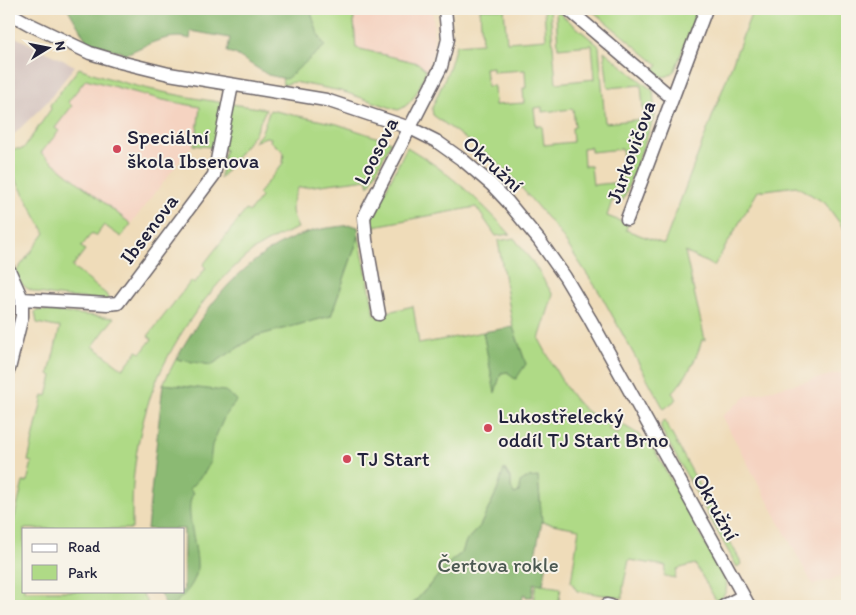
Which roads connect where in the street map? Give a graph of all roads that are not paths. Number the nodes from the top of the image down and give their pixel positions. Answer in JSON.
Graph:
{"nodes":[{"id":1,"x":445,"y":9,"type":"edge"},
{"id":2,"x":568,"y":9,"type":"edge"},
{"id":3,"x":706,"y":9,"type":"edge"},
{"id":4,"x":9,"y":13,"type":"edge"},
{"id":5,"x":232,"y":85,"type":"junction"},
{"id":6,"x":672,"y":98,"type":"junction"},
{"id":7,"x":410,"y":128,"type":"junction"},
{"id":8,"x":627,"y":219,"type":"dead end"},
{"id":9,"x":9,"y":270,"type":"edge"},
{"id":10,"x":22,"y":298,"type":"junction"},
{"id":11,"x":380,"y":314,"type":"dead end"},
{"id":12,"x":9,"y":369,"type":"edge"},
{"id":13,"x":746,"y":601,"type":"edge"},
{"id":14,"x":724,"y":606,"type":"edge"}],
"edges":[{"from":1,"to":7,"type":"street","name":"Loosova"},
{"from":2,"to":6,"type":"street","name":"Jurkovičova"},
{"from":3,"to":6,"type":"street","name":"Jurkovičova"},
{"from":4,"to":5,"type":"street","name":"Okružní"},
{"from":5,"to":7,"type":"street","name":"Okružní"},
{"from":5,"to":10,"type":"street","name":"Ibsenova"},
{"from":6,"to":8,"type":"street","name":"Jurkovičova"},
{"from":7,"to":11,"type":"street","name":"Loosova"},
{"from":7,"to":13,"type":"street","name":"Okružní"},
{"from":9,"to":10,"type":"street"},
{"from":10,"to":12,"type":"street"},
{"from":13,"to":14,"type":"street"}]}
